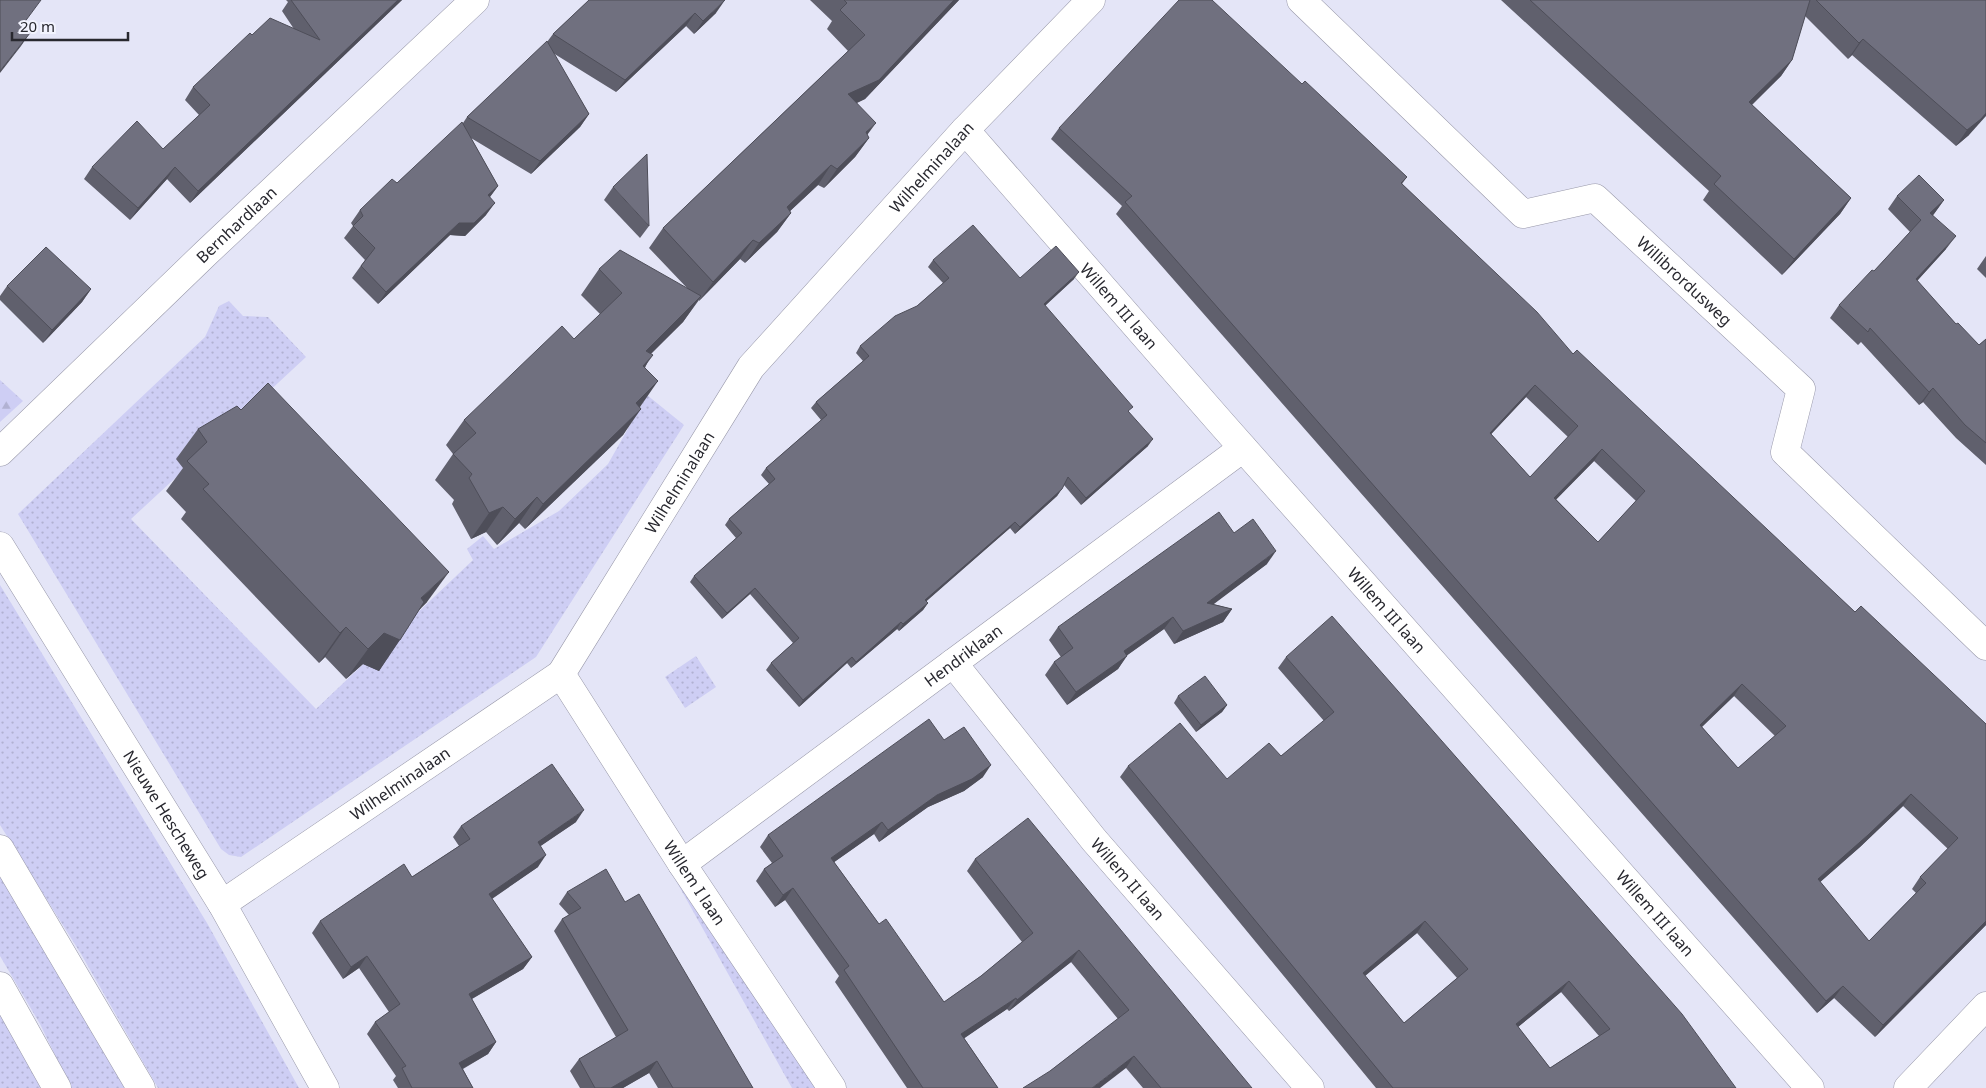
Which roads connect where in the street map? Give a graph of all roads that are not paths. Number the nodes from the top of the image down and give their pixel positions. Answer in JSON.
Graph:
{"nodes":[{"id":1,"x":475,"y":0,"type":"edge"},
{"id":2,"x":1091,"y":0,"type":"edge"},
{"id":3,"x":1301,"y":0,"type":"edge"},
{"id":4,"x":965,"y":130,"type":"junction"},
{"id":5,"x":1243,"y":448,"type":"junction"},
{"id":6,"x":0,"y":452,"type":"edge"},
{"id":7,"x":0,"y":546,"type":"edge"},
{"id":8,"x":1986,"y":646,"type":"edge"},
{"id":9,"x":952,"y":664,"type":"junction"},
{"id":10,"x":561,"y":674,"type":"junction"},
{"id":11,"x":0,"y":849,"type":"edge"},
{"id":12,"x":682,"y":864,"type":"junction"},
{"id":13,"x":222,"y":904,"type":"junction"},
{"id":14,"x":0,"y":986,"type":"edge"},
{"id":15,"x":1986,"y":1006,"type":"edge"},
{"id":16,"x":57,"y":1088,"type":"edge"},
{"id":17,"x":140,"y":1088,"type":"edge"},
{"id":18,"x":325,"y":1088,"type":"edge"},
{"id":19,"x":832,"y":1088,"type":"edge"},
{"id":20,"x":1310,"y":1088,"type":"edge"},
{"id":21,"x":1810,"y":1088,"type":"edge"},
{"id":22,"x":1908,"y":1088,"type":"edge"}],
"edges":[{"from":1,"to":6,"type":"street","name":"Bernhardlaan"},
{"from":2,"to":4,"type":"street","name":"Wilhelminalaan"},
{"from":3,"to":8,"type":"street","name":"Willibrordusweg"},
{"from":4,"to":5,"type":"street","name":"Willem III laan"},
{"from":4,"to":10,"type":"street","name":"Wilhelminalaan"},
{"from":5,"to":9,"type":"street","name":"Hendriklaan"},
{"from":5,"to":21,"type":"street","name":"Willem III laan"},
{"from":7,"to":13,"type":"street","name":"Nieuwe Hescheweg"},
{"from":9,"to":12,"type":"street","name":"Hendriklaan"},
{"from":9,"to":20,"type":"street","name":"Willem II laan"},
{"from":10,"to":12,"type":"street","name":"Willem I laan"},
{"from":10,"to":13,"type":"street","name":"Wilhelminalaan"},
{"from":11,"to":17,"type":"street"},
{"from":12,"to":19,"type":"street","name":"Willem I laan"},
{"from":13,"to":18,"type":"street","name":"Nieuwe Hescheweg"},
{"from":14,"to":16,"type":"street"},
{"from":15,"to":22,"type":"street"}]}
